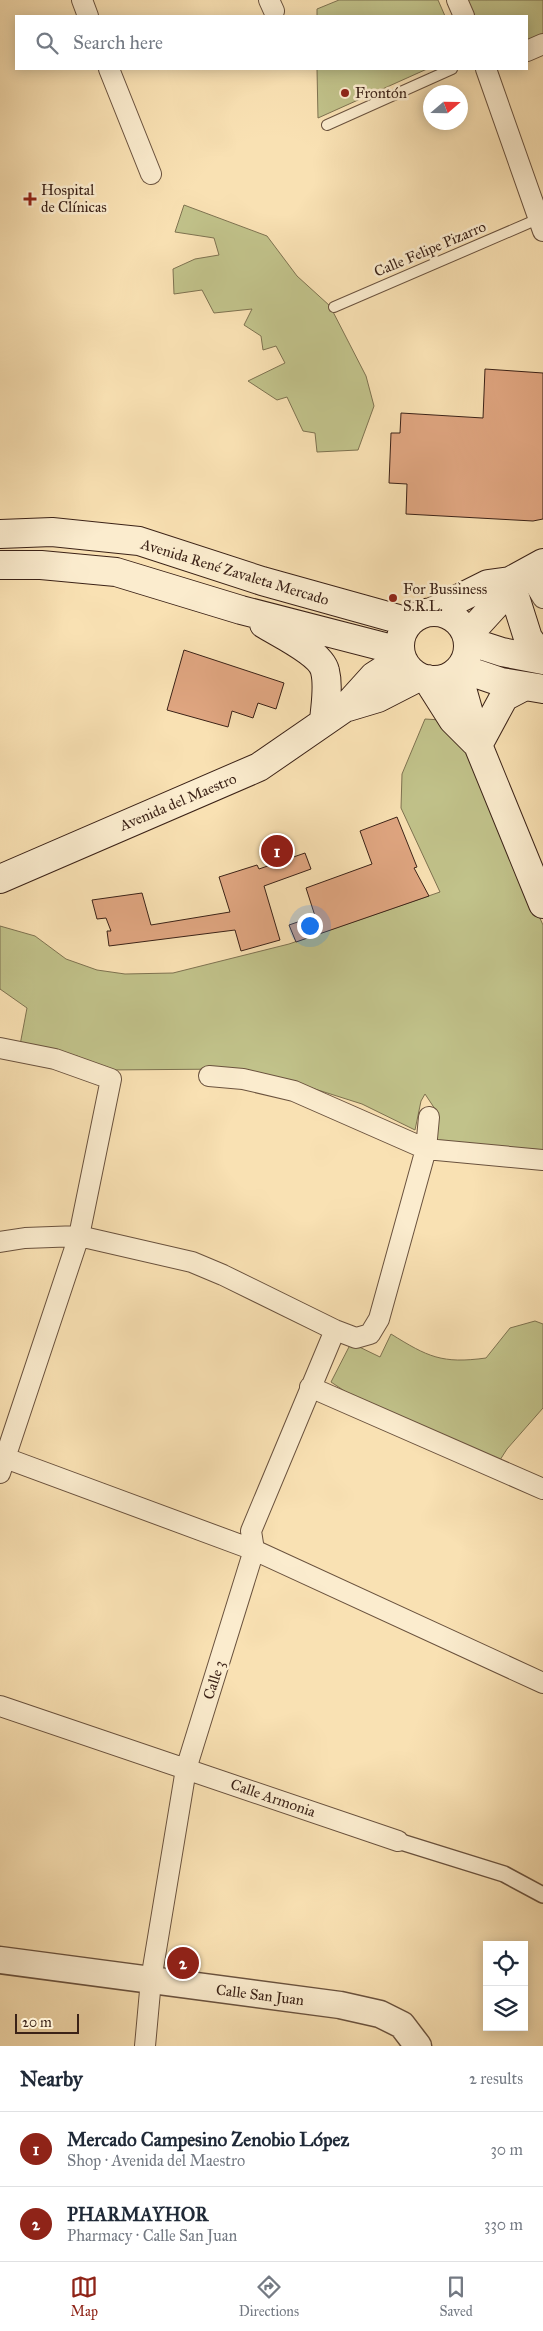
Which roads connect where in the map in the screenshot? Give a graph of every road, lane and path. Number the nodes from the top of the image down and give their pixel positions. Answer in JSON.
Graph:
{"nodes":[{"id":1,"x":82,"y":0,"type":"edge"},
{"id":2,"x":457,"y":0,"type":"edge"},
{"id":3,"x":88,"y":15,"type":"edge"},
{"id":4,"x":464,"y":15,"type":"edge"},
{"id":5,"x":543,"y":44,"type":"edge"},
{"id":6,"x":528,"y":51,"type":"edge"},
{"id":7,"x":109,"y":70,"type":"edge"},
{"id":8,"x":450,"y":70,"type":"edge"},
{"id":9,"x":486,"y":70,"type":"edge"},
{"id":10,"x":327,"y":125,"type":"dead end"},
{"id":11,"x":151,"y":174,"type":"dead end"},
{"id":12,"x":540,"y":225,"type":"edge"},
{"id":13,"x":334,"y":306,"type":"dead end"},
{"id":14,"x":0,"y":534,"type":"edge"},
{"id":15,"x":0,"y":565,"type":"edge"},
{"id":16,"x":526,"y":572,"type":"edge"},
{"id":17,"x":543,"y":598,"type":"edge"},
{"id":18,"x":241,"y":610,"type":"junction"},
{"id":19,"x":434,"y":611,"type":"junction"},
{"id":20,"x":408,"y":622,"type":"junction"},
{"id":21,"x":467,"y":638,"type":"junction"},
{"id":22,"x":543,"y":659,"type":"edge"},
{"id":23,"x":412,"y":666,"type":"junction"},
{"id":24,"x":459,"y":669,"type":"junction"},
{"id":25,"x":533,"y":688,"type":"edge"},
{"id":26,"x":324,"y":722,"type":"junction"},
{"id":27,"x":478,"y":745,"type":"junction"},
{"id":28,"x":0,"y":879,"type":"edge"},
{"id":29,"x":543,"y":904,"type":"edge"},
{"id":30,"x":0,"y":1048,"type":"edge"},
{"id":31,"x":209,"y":1076,"type":"dead end"},
{"id":32,"x":429,"y":1117,"type":"dead end"},
{"id":33,"x":426,"y":1149,"type":"junction"},
{"id":34,"x":543,"y":1160,"type":"edge"},
{"id":35,"x":79,"y":1236,"type":"junction"},
{"id":36,"x":0,"y":1242,"type":"edge"},
{"id":37,"x":335,"y":1330,"type":"junction"},
{"id":38,"x":310,"y":1387,"type":"junction"},
{"id":39,"x":2,"y":1462,"type":"edge"},
{"id":40,"x":543,"y":1489,"type":"edge"},
{"id":41,"x":254,"y":1550,"type":"junction"},
{"id":42,"x":543,"y":1683,"type":"edge"},
{"id":43,"x":0,"y":1706,"type":"edge"},
{"id":44,"x":186,"y":1769,"type":"junction"},
{"id":45,"x":398,"y":1841,"type":"joint"},
{"id":46,"x":543,"y":1895,"type":"edge"},
{"id":47,"x":0,"y":1960,"type":"edge"},
{"id":48,"x":150,"y":1980,"type":"junction"},
{"id":49,"x":145,"y":2046,"type":"edge"},
{"id":50,"x":418,"y":2046,"type":"edge"}],
"edges":[{"from":1,"to":3,"type":"street"},
{"from":2,"to":4,"type":"street"},
{"from":5,"to":6,"type":"street"},
{"from":7,"to":11,"type":"street"},
{"from":8,"to":10,"type":"lane"},
{"from":9,"to":12,"type":"street"},
{"from":12,"to":13,"type":"lane","name":"Calle Felipe Pizarro"},
{"from":14,"to":20,"type":"main road","name":"Avenida René Zavaleta Mercado"},
{"from":15,"to":18,"type":"main road","name":"Avenida René Zavaleta Mercado"},
{"from":16,"to":17,"type":"street"},
{"from":16,"to":19,"type":"main road"},
{"from":16,"to":21,"type":"main road"},
{"from":16,"to":22,"type":"main road"},
{"from":18,"to":23,"type":"main road","name":"Avenida René Zavaleta Mercado"},
{"from":18,"to":26,"type":"main road"},
{"from":19,"to":20,"type":"main road"},
{"from":19,"to":21,"type":"main road"},
{"from":20,"to":23,"type":"main road"},
{"from":21,"to":22,"type":"main road"},
{"from":21,"to":24,"type":"main road"},
{"from":23,"to":24,"type":"main road"},
{"from":23,"to":26,"type":"main road","name":"Avenida del Maestro"},
{"from":23,"to":27,"type":"main road"},
{"from":24,"to":25,"type":"main road"},
{"from":24,"to":27,"type":"main road"},
{"from":25,"to":27,"type":"main road"},
{"from":26,"to":28,"type":"main road","name":"Avenida del Maestro"},
{"from":27,"to":29,"type":"main road"},
{"from":30,"to":35,"type":"street"},
{"from":31,"to":33,"type":"street"},
{"from":32,"to":33,"type":"street"},
{"from":33,"to":34,"type":"street"},
{"from":33,"to":37,"type":"street"},
{"from":35,"to":36,"type":"street"},
{"from":35,"to":37,"type":"street"},
{"from":35,"to":39,"type":"street"},
{"from":37,"to":38,"type":"street","name":"Calle 3"},
{"from":38,"to":40,"type":"street"},
{"from":38,"to":41,"type":"street","name":"Calle 3"},
{"from":39,"to":41,"type":"street"},
{"from":41,"to":42,"type":"street"},
{"from":41,"to":44,"type":"street","name":"Calle 3"},
{"from":43,"to":44,"type":"street","name":"Calle Armonia"},
{"from":44,"to":45,"type":"street","name":"Calle Armonia"},
{"from":44,"to":48,"type":"street","name":"Calle 3"},
{"from":45,"to":46,"type":"street","name":"Calle Armonia"},
{"from":47,"to":48,"type":"street","name":"Calle San Juan"},
{"from":48,"to":49,"type":"street","name":"Calle 3"},
{"from":48,"to":50,"type":"street","name":"Calle San Juan"}]}
